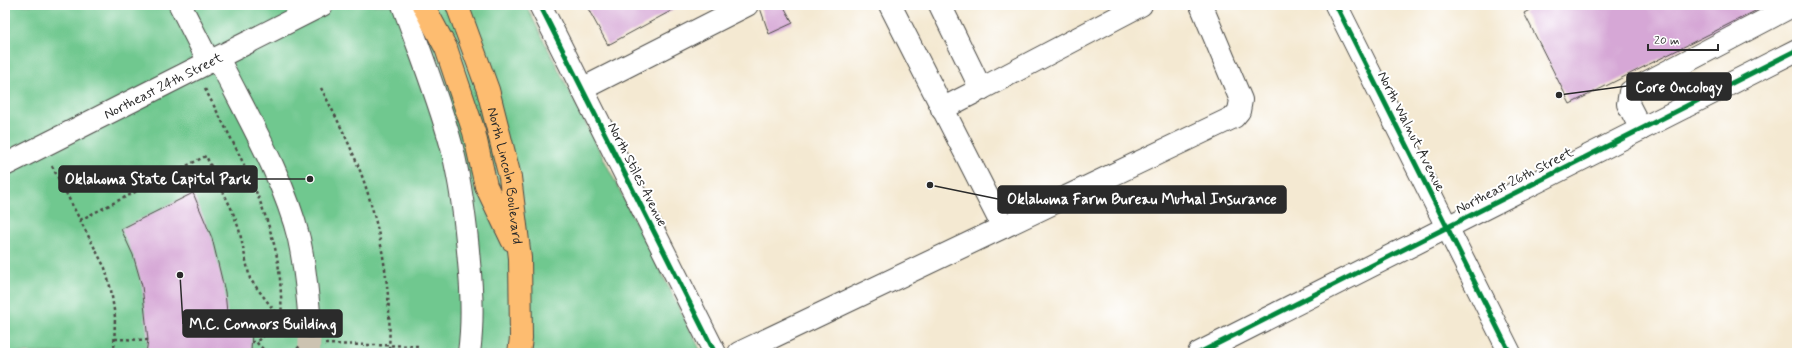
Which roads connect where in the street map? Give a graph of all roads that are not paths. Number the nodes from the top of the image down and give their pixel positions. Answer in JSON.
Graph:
{"nodes":[{"id":1,"x":180,"y":5,"type":"edge"},
{"id":2,"x":322,"y":5,"type":"edge"},
{"id":3,"x":403,"y":5,"type":"edge"},
{"id":4,"x":423,"y":5,"type":"edge"},
{"id":5,"x":457,"y":5,"type":"edge"},
{"id":6,"x":540,"y":5,"type":"edge"},
{"id":7,"x":747,"y":5,"type":"edge"},
{"id":8,"x":890,"y":5,"type":"edge"},
{"id":9,"x":940,"y":5,"type":"edge"},
{"id":10,"x":1141,"y":5,"type":"edge"},
{"id":11,"x":1201,"y":5,"type":"edge"},
{"id":12,"x":1336,"y":5,"type":"edge"},
{"id":13,"x":1794,"y":5,"type":"edge"},
{"id":14,"x":1797,"y":50,"type":"edge"},
{"id":15,"x":207,"y":63,"type":"junction"},
{"id":16,"x":582,"y":89,"type":"junction"},
{"id":17,"x":981,"y":89,"type":"junction"},
{"id":18,"x":942,"y":109,"type":"junction"},
{"id":19,"x":1641,"y":129,"type":"junction"},
{"id":20,"x":5,"y":166,"type":"edge"},
{"id":21,"x":1003,"y":227,"type":"junction"},
{"id":22,"x":1447,"y":227,"type":"junction"},
{"id":23,"x":520,"y":258,"type":"junction"},
{"id":24,"x":308,"y":339,"type":"tunnel mouth"},
{"id":25,"x":469,"y":353,"type":"edge"},
{"id":26,"x":519,"y":353,"type":"edge"},
{"id":27,"x":715,"y":353,"type":"edge"},
{"id":28,"x":739,"y":353,"type":"edge"},
{"id":29,"x":1199,"y":353,"type":"edge"},
{"id":30,"x":1510,"y":353,"type":"edge"}],
"edges":[{"from":1,"to":15,"type":"street"},
{"from":2,"to":15,"type":"street","name":"Northeast 24th Street"},
{"from":3,"to":25,"type":"street"},
{"from":4,"to":23,"type":"main road"},
{"from":5,"to":23,"type":"main road","name":"North Lincoln Boulevard"},
{"from":6,"to":16,"type":"street","name":"North Stiles Avenue"},
{"from":7,"to":16,"type":"street"},
{"from":8,"to":18,"type":"street"},
{"from":9,"to":17,"type":"street"},
{"from":10,"to":17,"type":"street"},
{"from":11,"to":21,"type":"street"},
{"from":12,"to":22,"type":"street","name":"North Walnut Avenue"},
{"from":13,"to":19,"type":"street"},
{"from":14,"to":19,"type":"street","name":"Northeast 26th Street"},
{"from":15,"to":20,"type":"street","name":"Northeast 24th Street"},
{"from":15,"to":24,"type":"street"},
{"from":16,"to":27,"type":"street","name":"North Stiles Avenue"},
{"from":17,"to":18,"type":"street"},
{"from":18,"to":21,"type":"street"},
{"from":19,"to":22,"type":"street","name":"Northeast 26th Street"},
{"from":21,"to":28,"type":"street"},
{"from":22,"to":29,"type":"street","name":"Northeast 26th Street"},
{"from":22,"to":30,"type":"street","name":"North Walnut Avenue"},
{"from":23,"to":26,"type":"main road","name":"North Lincoln Boulevard"}]}
